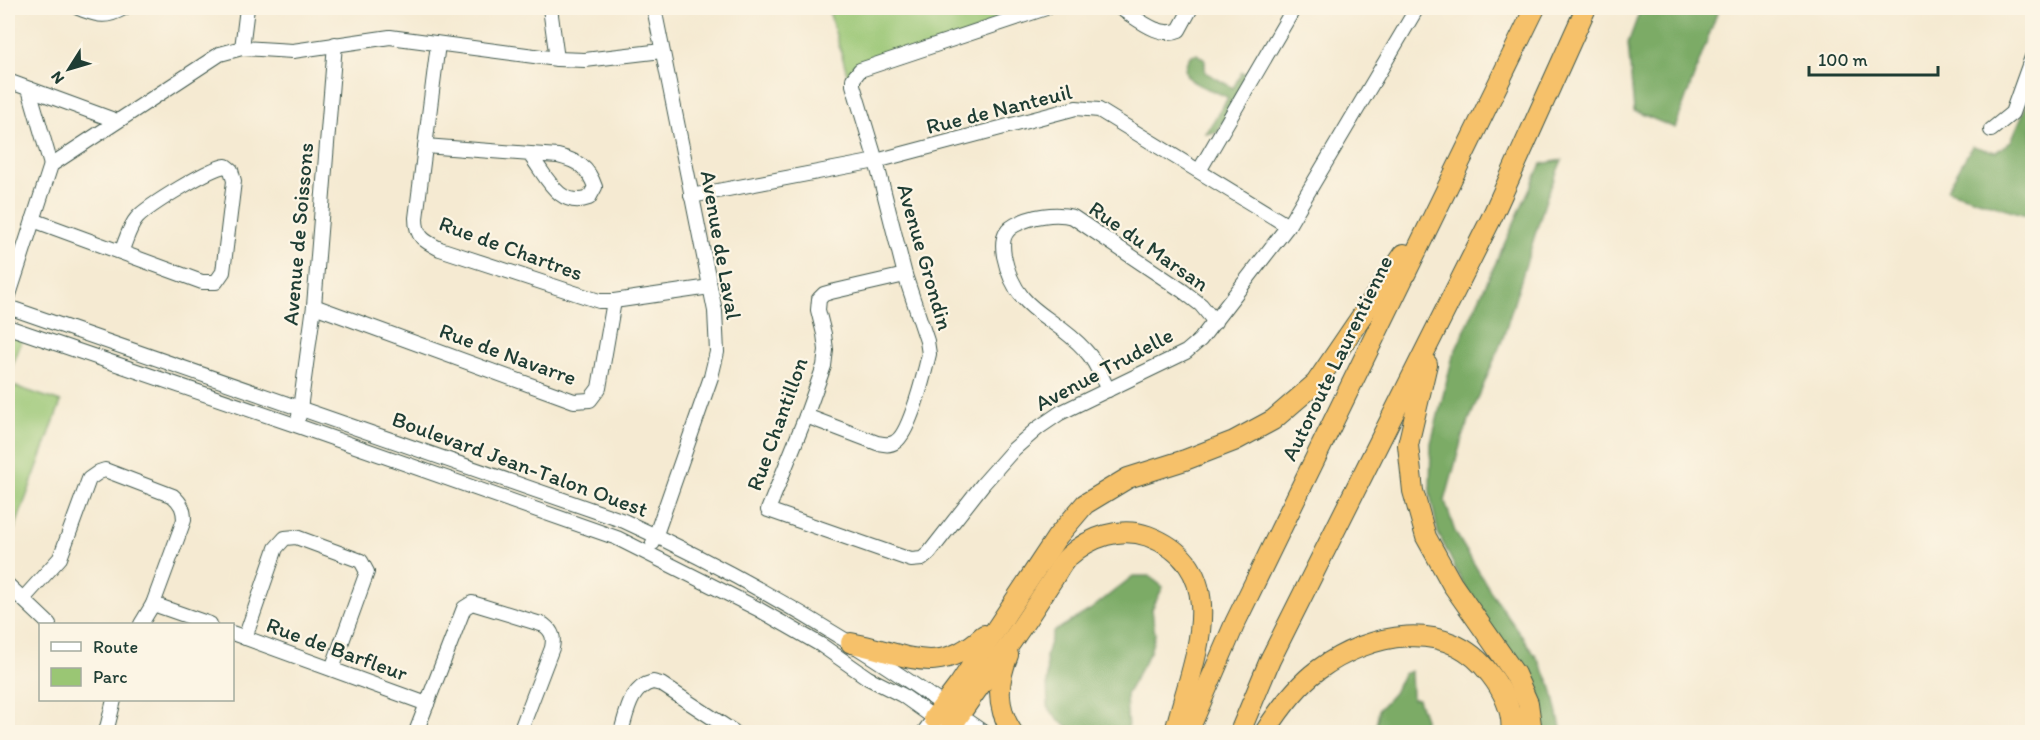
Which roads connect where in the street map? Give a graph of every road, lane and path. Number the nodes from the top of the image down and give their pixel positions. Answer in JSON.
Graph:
{"nodes":[{"id":1,"x":78,"y":8,"type":"edge"},
{"id":2,"x":124,"y":8,"type":"edge"},
{"id":3,"x":247,"y":8,"type":"edge"},
{"id":4,"x":550,"y":8,"type":"edge"},
{"id":5,"x":654,"y":8,"type":"edge"},
{"id":6,"x":1046,"y":8,"type":"edge"},
{"id":7,"x":1120,"y":8,"type":"edge"},
{"id":8,"x":1191,"y":8,"type":"edge"},
{"id":9,"x":1294,"y":8,"type":"edge"},
{"id":10,"x":1417,"y":8,"type":"edge"},
{"id":11,"x":1535,"y":8,"type":"edge"},
{"id":12,"x":1586,"y":8,"type":"edge"},
{"id":13,"x":335,"y":44,"type":"junction"},
{"id":14,"x":438,"y":44,"type":"junction"},
{"id":15,"x":242,"y":48,"type":"junction"},
{"id":16,"x":662,"y":51,"type":"junction"},
{"id":17,"x":2032,"y":57,"type":"edge"},
{"id":18,"x":557,"y":59,"type":"junction"},
{"id":19,"x":8,"y":81,"type":"edge"},
{"id":20,"x":29,"y":89,"type":"junction"},
{"id":21,"x":117,"y":121,"type":"junction"},
{"id":22,"x":1990,"y":130,"type":"dead end"},
{"id":23,"x":425,"y":146,"type":"junction"},
{"id":24,"x":530,"y":155,"type":"junction"},
{"id":25,"x":876,"y":161,"type":"junction"},
{"id":26,"x":51,"y":165,"type":"junction"},
{"id":27,"x":1199,"y":171,"type":"junction"},
{"id":28,"x":691,"y":196,"type":"junction"},
{"id":29,"x":1442,"y":198,"type":"junction"},
{"id":30,"x":33,"y":220,"type":"junction"},
{"id":31,"x":1288,"y":226,"type":"junction"},
{"id":32,"x":122,"y":252,"type":"junction"},
{"id":33,"x":905,"y":275,"type":"junction"},
{"id":34,"x":710,"y":287,"type":"junction"},
{"id":35,"x":8,"y":298,"type":"edge"},
{"id":36,"x":614,"y":301,"type":"junction"},
{"id":37,"x":314,"y":306,"type":"junction"},
{"id":38,"x":8,"y":307,"type":"edge"},
{"id":39,"x":1215,"y":322,"type":"junction"},
{"id":40,"x":8,"y":327,"type":"edge"},
{"id":41,"x":1435,"y":331,"type":"junction"},
{"id":42,"x":1108,"y":390,"type":"junction"},
{"id":43,"x":300,"y":408,"type":"junction"},
{"id":44,"x":806,"y":416,"type":"junction"},
{"id":45,"x":298,"y":426,"type":"junction"},
{"id":46,"x":768,"y":510,"type":"joint"},
{"id":47,"x":656,"y":535,"type":"junction"},
{"id":48,"x":649,"y":554,"type":"junction"},
{"id":49,"x":8,"y":585,"type":"edge"},
{"id":50,"x":23,"y":599,"type":"junction"},
{"id":51,"x":153,"y":604,"type":"junction"},
{"id":52,"x":1008,"y":609,"type":"junction"},
{"id":53,"x":48,"y":623,"type":"edge"},
{"id":54,"x":142,"y":623,"type":"edge"},
{"id":55,"x":207,"y":623,"type":"edge"},
{"id":56,"x":1017,"y":634,"type":"junction"},
{"id":57,"x":239,"y":635,"type":"edge"},
{"id":58,"x":851,"y":643,"type":"junction"},
{"id":59,"x":332,"y":669,"type":"junction"},
{"id":60,"x":114,"y":701,"type":"edge"},
{"id":61,"x":427,"y":704,"type":"junction"},
{"id":62,"x":945,"y":724,"type":"edge"},
{"id":63,"x":106,"y":732,"type":"edge"},
{"id":64,"x":416,"y":732,"type":"edge"},
{"id":65,"x":520,"y":732,"type":"edge"},
{"id":66,"x":621,"y":732,"type":"edge"},
{"id":67,"x":734,"y":732,"type":"edge"},
{"id":68,"x":983,"y":732,"type":"edge"},
{"id":69,"x":1012,"y":732,"type":"edge"},
{"id":70,"x":1175,"y":732,"type":"edge"},
{"id":71,"x":1188,"y":732,"type":"edge"},
{"id":72,"x":1240,"y":732,"type":"edge"},
{"id":73,"x":1264,"y":732,"type":"edge"},
{"id":74,"x":1511,"y":732,"type":"edge"},
{"id":75,"x":1532,"y":732,"type":"edge"}],
"edges":[{"from":1,"to":2,"type":"street"},
{"from":3,"to":15,"type":"street"},
{"from":4,"to":18,"type":"street"},
{"from":5,"to":16,"type":"street","name":"Avenue de Laval"},
{"from":6,"to":25,"type":"street","name":"Avenue Grondin"},
{"from":7,"to":8,"type":"street"},
{"from":9,"to":27,"type":"street"},
{"from":10,"to":31,"type":"street","name":"Avenue Trudelle"},
{"from":11,"to":29,"type":"highway","name":"Autoroute Laurentienne"},
{"from":12,"to":41,"type":"highway"},
{"from":13,"to":14,"type":"street"},
{"from":13,"to":15,"type":"street"},
{"from":13,"to":37,"type":"street","name":"Avenue de Soissons"},
{"from":14,"to":18,"type":"street"},
{"from":14,"to":23,"type":"street","name":"Rue de Chartres"},
{"from":15,"to":21,"type":"street"},
{"from":16,"to":18,"type":"street"},
{"from":16,"to":28,"type":"street","name":"Avenue de Laval"},
{"from":17,"to":22,"type":"street"},
{"from":19,"to":20,"type":"street"},
{"from":20,"to":21,"type":"street"},
{"from":20,"to":26,"type":"street"},
{"from":21,"to":26,"type":"street"},
{"from":23,"to":24,"type":"street"},
{"from":23,"to":36,"type":"street","name":"Rue de Chartres"},
{"from":24,"to":24,"type":"street"},
{"from":25,"to":27,"type":"street","name":"Rue de Nanteuil"},
{"from":25,"to":28,"type":"street","name":"Rue de Nanteuil"},
{"from":25,"to":33,"type":"street","name":"Avenue Grondin"},
{"from":26,"to":30,"type":"street"},
{"from":27,"to":31,"type":"street","name":"Rue de Nanteuil"},
{"from":28,"to":34,"type":"street","name":"Avenue de Laval"},
{"from":29,"to":52,"type":"highway"},
{"from":29,"to":71,"type":"highway","name":"Autoroute Laurentienne"},
{"from":30,"to":32,"type":"street"},
{"from":30,"to":35,"type":"street"},
{"from":31,"to":39,"type":"street","name":"Avenue Trudelle"},
{"from":32,"to":32,"type":"street"},
{"from":33,"to":44,"type":"street","name":"Rue Chantillon"},
{"from":33,"to":44,"type":"street","name":"Avenue Grondin"},
{"from":34,"to":36,"type":"street","name":"Rue de Chartres"},
{"from":34,"to":47,"type":"street","name":"Avenue de Laval"},
{"from":36,"to":37,"type":"street","name":"Rue de Navarre"},
{"from":37,"to":43,"type":"street","name":"Avenue de Soissons"},
{"from":38,"to":43,"type":"street","name":"Boulevard Jean-Talon Ouest"},
{"from":39,"to":42,"type":"street","name":"Avenue Trudelle"},
{"from":39,"to":42,"type":"street","name":"Rue du Marsan"},
{"from":40,"to":45,"type":"street","name":"Boulevard Jean-Talon Ouest"},
{"from":41,"to":72,"type":"highway"},
{"from":41,"to":75,"type":"highway"},
{"from":42,"to":46,"type":"street","name":"Avenue Trudelle"},
{"from":43,"to":45,"type":"street","name":"Avenue de Soissons"},
{"from":43,"to":47,"type":"street","name":"Boulevard Jean-Talon Ouest"},
{"from":44,"to":46,"type":"street","name":"Rue Chantillon"},
{"from":45,"to":48,"type":"street","name":"Boulevard Jean-Talon Ouest"},
{"from":47,"to":48,"type":"street","name":"Avenue de Laval"},
{"from":47,"to":58,"type":"street","name":"Boulevard Jean-Talon Ouest"},
{"from":48,"to":62,"type":"street","name":"Boulevard Jean-Talon Ouest"},
{"from":49,"to":50,"type":"street"},
{"from":50,"to":51,"type":"street"},
{"from":50,"to":53,"type":"street"},
{"from":51,"to":54,"type":"street"},
{"from":51,"to":55,"type":"street"},
{"from":52,"to":58,"type":"highway"},
{"from":52,"to":62,"type":"highway"},
{"from":56,"to":62,"type":"highway"},
{"from":56,"to":69,"type":"highway"},
{"from":56,"to":70,"type":"highway"},
{"from":57,"to":59,"type":"street","name":"Rue de Barfleur"},
{"from":57,"to":59,"type":"street"},
{"from":58,"to":62,"type":"street","name":"Boulevard Jean-Talon Ouest"},
{"from":59,"to":61,"type":"street","name":"Rue de Barfleur"},
{"from":60,"to":63,"type":"street"},
{"from":61,"to":64,"type":"street"},
{"from":61,"to":65,"type":"street"},
{"from":62,"to":68,"type":"street","name":"Boulevard Jean-Talon Ouest"},
{"from":66,"to":67,"type":"street"},
{"from":73,"to":74,"type":"highway"}]}
